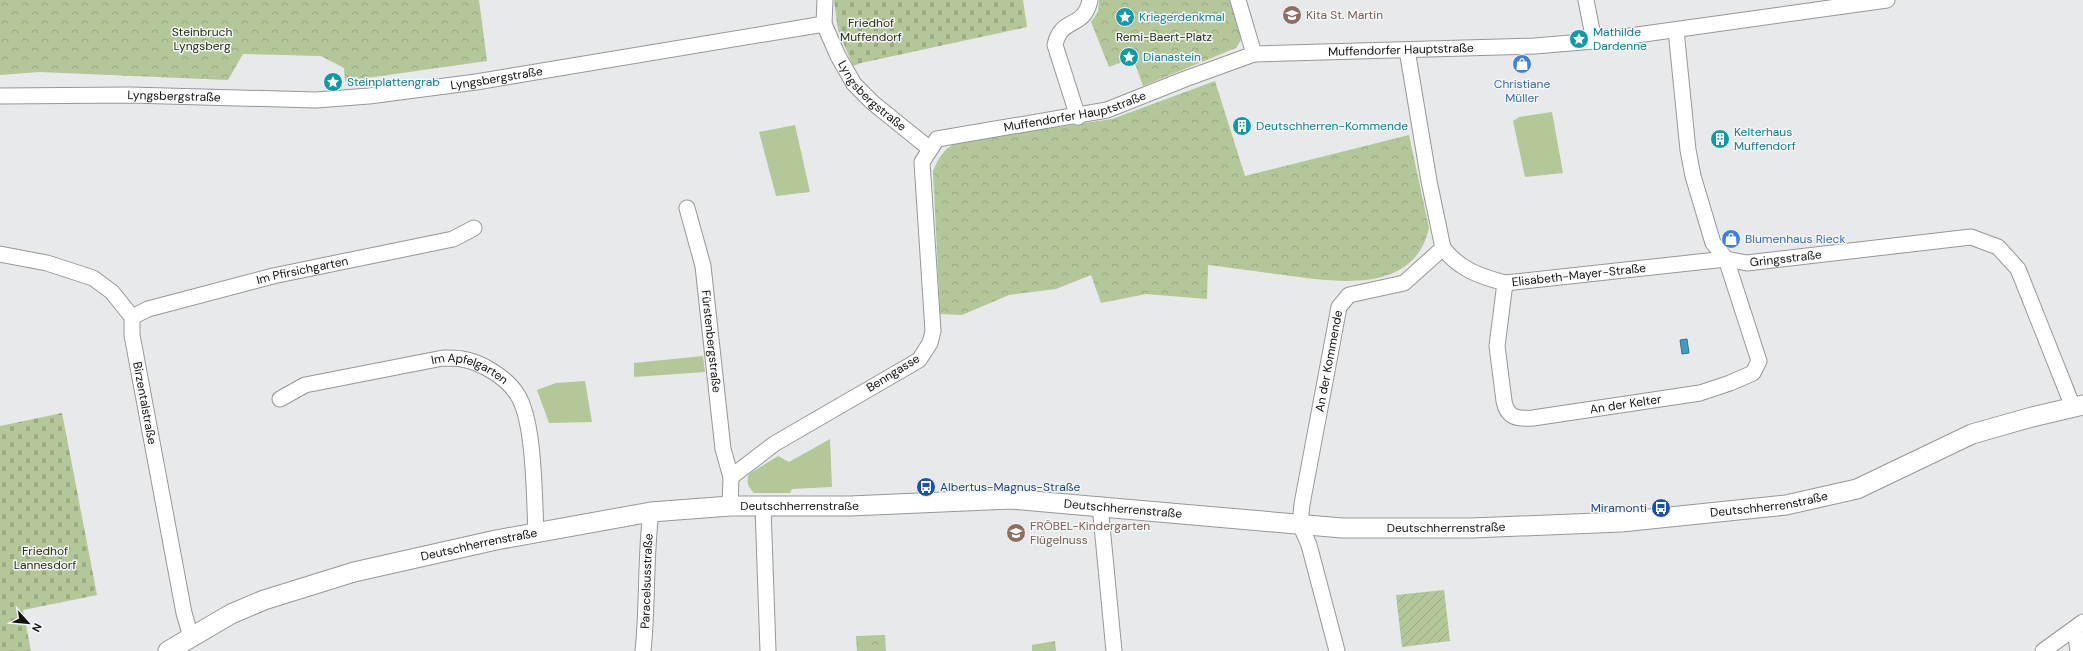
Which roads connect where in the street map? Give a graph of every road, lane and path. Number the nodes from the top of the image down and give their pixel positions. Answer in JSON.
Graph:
{"nodes":[{"id":1,"x":825,"y":0,"type":"edge"},
{"id":2,"x":1090,"y":0,"type":"edge"},
{"id":3,"x":1238,"y":0,"type":"edge"},
{"id":4,"x":1586,"y":0,"type":"edge"},
{"id":5,"x":1887,"y":0,"type":"edge"},
{"id":6,"x":1807,"y":5,"type":"edge"},
{"id":7,"x":824,"y":24,"type":"junction"},
{"id":8,"x":1676,"y":30,"type":"junction"},
{"id":9,"x":1594,"y":41,"type":"junction"},
{"id":10,"x":1407,"y":50,"type":"junction"},
{"id":11,"x":1254,"y":54,"type":"junction"},
{"id":12,"x":0,"y":96,"type":"edge"},
{"id":13,"x":1078,"y":117,"type":"junction"},
{"id":14,"x":930,"y":149,"type":"junction"},
{"id":15,"x":687,"y":208,"type":"dead end"},
{"id":16,"x":474,"y":228,"type":"dead end"},
{"id":17,"x":1443,"y":248,"type":"junction"},
{"id":18,"x":0,"y":254,"type":"edge"},
{"id":19,"x":1726,"y":258,"type":"junction"},
{"id":20,"x":1505,"y":283,"type":"junction"},
{"id":21,"x":132,"y":317,"type":"junction"},
{"id":22,"x":280,"y":399,"type":"dead end"},
{"id":23,"x":2081,"y":406,"type":"edge"},
{"id":24,"x":731,"y":476,"type":"junction"},
{"id":25,"x":730,"y":506,"type":"junction"},
{"id":26,"x":1100,"y":506,"type":"junction"},
{"id":27,"x":763,"y":507,"type":"junction"},
{"id":28,"x":651,"y":512,"type":"junction"},
{"id":29,"x":1300,"y":524,"type":"junction"},
{"id":30,"x":536,"y":532,"type":"junction"},
{"id":31,"x":2079,"y":626,"type":"edge"},
{"id":32,"x":191,"y":636,"type":"junction"},
{"id":33,"x":168,"y":651,"type":"edge"},
{"id":34,"x":643,"y":651,"type":"edge"},
{"id":35,"x":768,"y":651,"type":"edge"},
{"id":36,"x":1114,"y":651,"type":"edge"},
{"id":37,"x":1337,"y":651,"type":"edge"},
{"id":38,"x":2043,"y":651,"type":"edge"},
{"id":39,"x":2078,"y":651,"type":"edge"}],
"edges":[{"from":1,"to":7,"type":"street"},
{"from":2,"to":13,"type":"street"},
{"from":3,"to":11,"type":"street"},
{"from":4,"to":9,"type":"street"},
{"from":5,"to":6,"type":"street","name":"Muffendorfer Hauptstraße"},
{"from":6,"to":8,"type":"street","name":"Muffendorfer Hauptstraße"},
{"from":7,"to":12,"type":"street","name":"Lyngsbergstraße"},
{"from":7,"to":14,"type":"street","name":"Lyngsbergstraße"},
{"from":8,"to":9,"type":"street","name":"Muffendorfer Hauptstraße"},
{"from":8,"to":19,"type":"street"},
{"from":9,"to":10,"type":"street","name":"Muffendorfer Hauptstraße"},
{"from":10,"to":11,"type":"street","name":"Muffendorfer Hauptstraße"},
{"from":10,"to":17,"type":"street"},
{"from":11,"to":13,"type":"street","name":"Muffendorfer Hauptstraße"},
{"from":13,"to":14,"type":"street","name":"Muffendorfer Hauptstraße"},
{"from":14,"to":24,"type":"street","name":"Benngasse"},
{"from":15,"to":24,"type":"street","name":"Fürstenbergstraße"},
{"from":16,"to":21,"type":"street","name":"Im Pfirsichgarten"},
{"from":17,"to":20,"type":"street","name":"Elisabeth-Mayer-Straße"},
{"from":17,"to":29,"type":"street","name":"An der Kommende"},
{"from":18,"to":21,"type":"street"},
{"from":19,"to":20,"type":"street","name":"Elisabeth-Mayer-Straße"},
{"from":19,"to":20,"type":"street","name":"An der Kelter"},
{"from":19,"to":23,"type":"street","name":"Gringsstraße"},
{"from":21,"to":32,"type":"street","name":"Birzentalstraße"},
{"from":22,"to":30,"type":"street","name":"Im Apfelgarten"},
{"from":23,"to":29,"type":"street","name":"Deutschherrenstraße"},
{"from":24,"to":25,"type":"street"},
{"from":25,"to":27,"type":"street","name":"Deutschherrenstraße"},
{"from":25,"to":28,"type":"street","name":"Deutschherrenstraße"},
{"from":26,"to":27,"type":"street","name":"Deutschherrenstraße"},
{"from":26,"to":29,"type":"street","name":"Deutschherrenstraße"},
{"from":26,"to":36,"type":"street"},
{"from":27,"to":35,"type":"street"},
{"from":28,"to":30,"type":"street","name":"Deutschherrenstraße"},
{"from":28,"to":34,"type":"street","name":"Paracelsusstraße"},
{"from":29,"to":37,"type":"street"},
{"from":30,"to":32,"type":"street","name":"Deutschherrenstraße"},
{"from":31,"to":38,"type":"street"},
{"from":31,"to":39,"type":"street"},
{"from":32,"to":33,"type":"street","name":"Deutschherrenstraße"}]}
